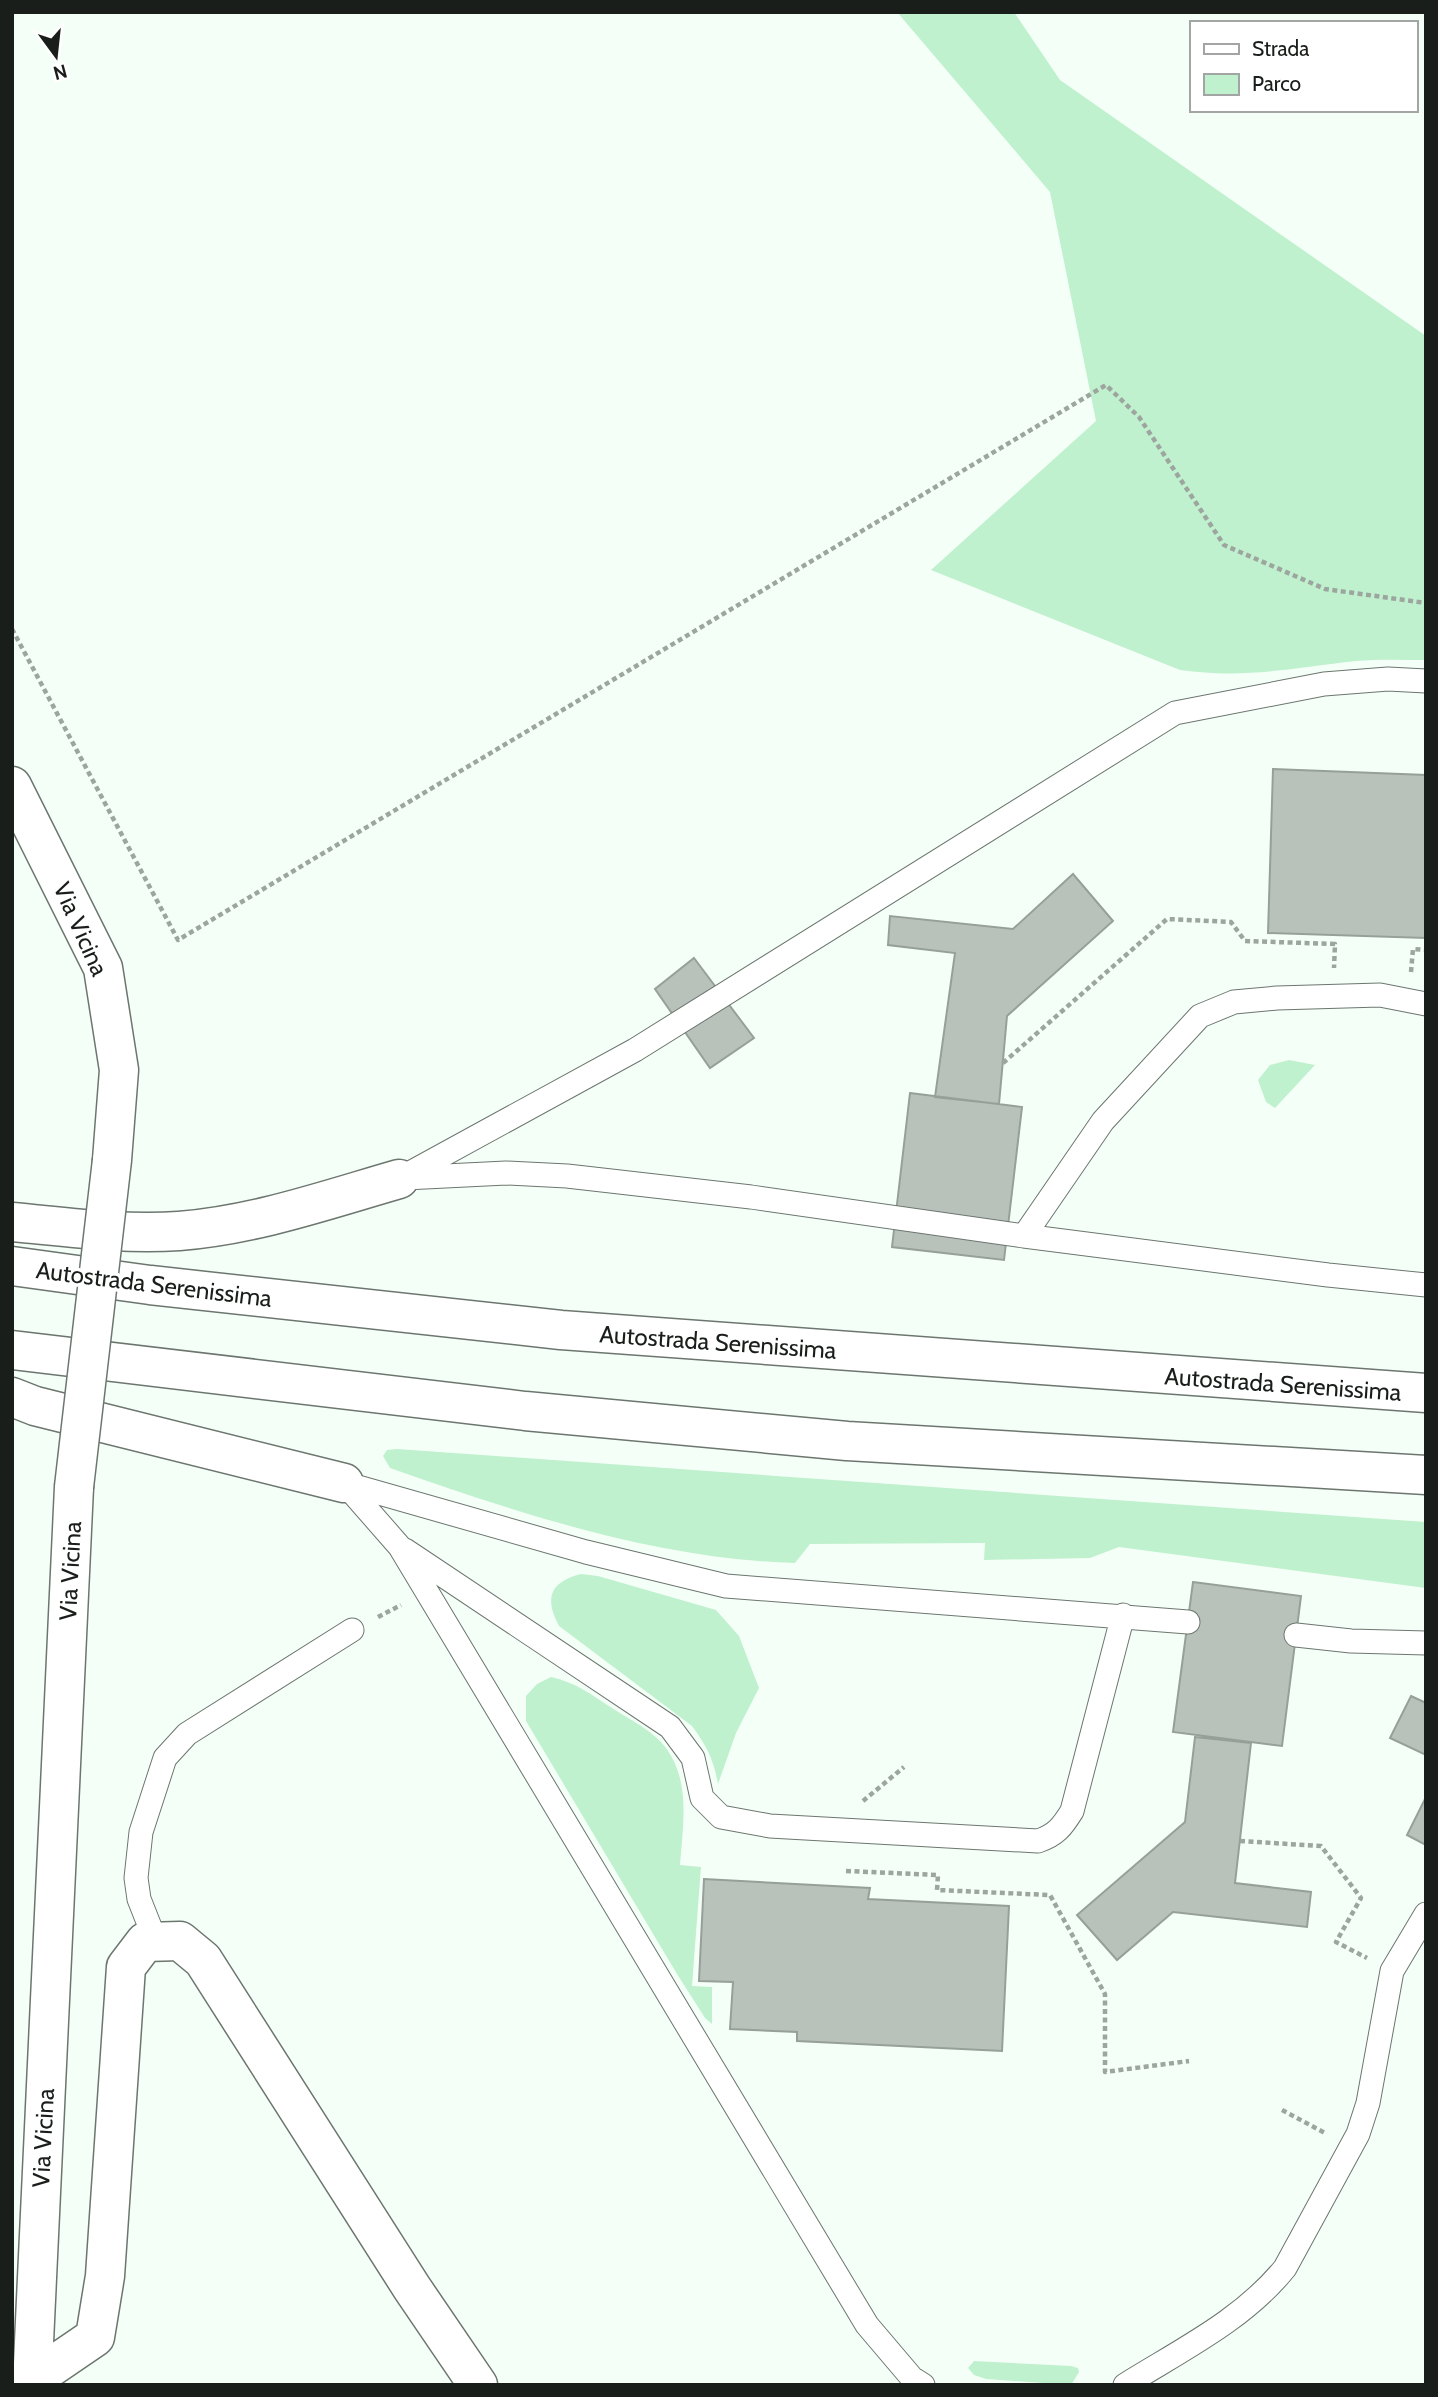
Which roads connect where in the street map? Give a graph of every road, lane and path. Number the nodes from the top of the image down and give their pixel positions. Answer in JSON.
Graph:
{"nodes":[{"id":1,"x":1426,"y":603,"type":"edge"},
{"id":2,"x":12,"y":629,"type":"edge"},
{"id":3,"x":1426,"y":681,"type":"edge"},
{"id":4,"x":12,"y":786,"type":"edge"},
{"id":5,"x":1426,"y":950,"type":"edge"},
{"id":6,"x":1347,"y":969,"type":"dead end"},
{"id":7,"x":1399,"y":972,"type":"dead end"},
{"id":8,"x":1426,"y":1004,"type":"edge"},
{"id":9,"x":1003,"y":1063,"type":"dead end"},
{"id":10,"x":399,"y":1179,"type":"junction"},
{"id":11,"x":12,"y":1222,"type":"edge"},
{"id":12,"x":1024,"y":1236,"type":"junction"},
{"id":13,"x":12,"y":1266,"type":"edge"},
{"id":14,"x":1426,"y":1284,"type":"edge"},
{"id":15,"x":12,"y":1350,"type":"edge"},
{"id":16,"x":1426,"y":1393,"type":"edge"},
{"id":17,"x":12,"y":1397,"type":"edge"},
{"id":18,"x":1426,"y":1475,"type":"edge"},
{"id":19,"x":344,"y":1483,"type":"junction"},
{"id":20,"x":400,"y":1546,"type":"junction"},
{"id":21,"x":427,"y":1592,"type":"junction"},
{"id":22,"x":1123,"y":1615,"type":"junction"},
{"id":23,"x":1188,"y":1622,"type":"dead end"},
{"id":24,"x":352,"y":1630,"type":"joint"},
{"id":25,"x":1296,"y":1635,"type":"dead end"},
{"id":26,"x":1426,"y":1643,"type":"edge"},
{"id":27,"x":904,"y":1767,"type":"dead end"},
{"id":28,"x":862,"y":1802,"type":"dead end"},
{"id":29,"x":1240,"y":1841,"type":"dead end"},
{"id":30,"x":846,"y":1871,"type":"dead end"},
{"id":31,"x":1426,"y":1914,"type":"edge"},
{"id":32,"x":156,"y":1942,"type":"junction"},
{"id":33,"x":1392,"y":1971,"type":"junction"},
{"id":34,"x":1189,"y":2061,"type":"dead end"},
{"id":35,"x":1282,"y":2110,"type":"dead end"},
{"id":36,"x":1329,"y":2135,"type":"dead end"},
{"id":37,"x":32,"y":2383,"type":"edge"},
{"id":38,"x":478,"y":2385,"type":"edge"},
{"id":39,"x":923,"y":2385,"type":"edge"},
{"id":40,"x":1125,"y":2385,"type":"edge"}],
"edges":[{"from":1,"to":2,"type":"path"},
{"from":3,"to":10,"type":"lane"},
{"from":4,"to":37,"type":"main road","name":"Via Vicina","bridge":true},
{"from":5,"to":7,"type":"path"},
{"from":6,"to":9,"type":"path"},
{"from":8,"to":12,"type":"lane"},
{"from":10,"to":11,"type":"main road"},
{"from":10,"to":12,"type":"lane"},
{"from":12,"to":14,"type":"lane"},
{"from":13,"to":16,"type":"main road","name":"Autostrada Serenissima"},
{"from":15,"to":18,"type":"main road"},
{"from":17,"to":19,"type":"main road"},
{"from":19,"to":20,"type":"lane"},
{"from":19,"to":22,"type":"lane"},
{"from":20,"to":21,"type":"lane"},
{"from":20,"to":22,"type":"lane"},
{"from":21,"to":24,"type":"path"},
{"from":21,"to":39,"type":"lane"},
{"from":22,"to":23,"type":"lane"},
{"from":24,"to":32,"type":"lane"},
{"from":25,"to":26,"type":"lane"},
{"from":27,"to":28,"type":"path"},
{"from":29,"to":33,"type":"path"},
{"from":30,"to":34,"type":"path"},
{"from":31,"to":33,"type":"lane"},
{"from":32,"to":37,"type":"main road"},
{"from":32,"to":38,"type":"main road"},
{"from":33,"to":40,"type":"lane"},
{"from":35,"to":36,"type":"path"}]}
